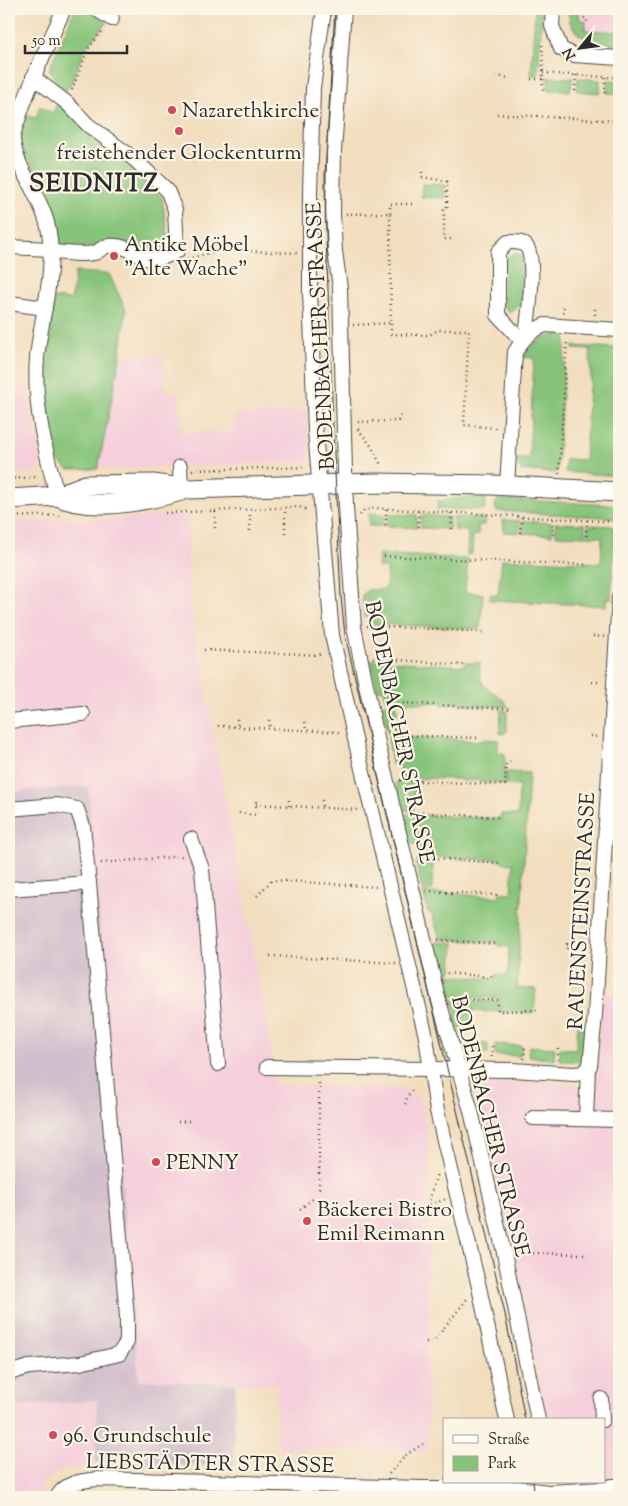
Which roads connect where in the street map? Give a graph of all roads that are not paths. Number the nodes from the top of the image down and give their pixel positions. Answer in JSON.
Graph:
{"nodes":[{"id":1,"x":64,"y":9,"type":"edge"},
{"id":2,"x":96,"y":9,"type":"edge"},
{"id":3,"x":324,"y":9,"type":"edge"},
{"id":4,"x":344,"y":9,"type":"edge"},
{"id":5,"x":553,"y":9,"type":"edge"},
{"id":6,"x":112,"y":20,"type":"road end"},
{"id":7,"x":619,"y":58,"type":"edge"},
{"id":8,"x":33,"y":77,"type":"junction"},
{"id":9,"x":9,"y":247,"type":"edge"},
{"id":10,"x":50,"y":250,"type":"junction"},
{"id":11,"x":9,"y":303,"type":"edge"},
{"id":12,"x":44,"y":308,"type":"junction"},
{"id":13,"x":619,"y":330,"type":"edge"},
{"id":14,"x":524,"y":338,"type":"junction"},
{"id":15,"x":180,"y":467,"type":"dead end"},
{"id":16,"x":346,"y":483,"type":"junction"},
{"id":17,"x":320,"y":484,"type":"junction"},
{"id":18,"x":507,"y":486,"type":"junction"},
{"id":19,"x":184,"y":489,"type":"junction"},
{"id":20,"x":619,"y":492,"type":"edge"},
{"id":21,"x":57,"y":496,"type":"junction"},
{"id":22,"x":9,"y":499,"type":"edge"},
{"id":23,"x":619,"y":597,"type":"edge"},
{"id":24,"x":83,"y":714,"type":"dead end"},
{"id":25,"x":9,"y":721,"type":"edge"},
{"id":26,"x":9,"y":809,"type":"edge"},
{"id":27,"x":191,"y":839,"type":"dead end"},
{"id":28,"x":89,"y":883,"type":"junction"},
{"id":29,"x":9,"y":889,"type":"edge"},
{"id":30,"x":218,"y":1064,"type":"dead end"},
{"id":31,"x":267,"y":1067,"type":"dead end"},
{"id":32,"x":588,"y":1069,"type":"junction"},
{"id":33,"x":431,"y":1070,"type":"junction"},
{"id":34,"x":460,"y":1070,"type":"junction"},
{"id":35,"x":533,"y":1118,"type":"dead end"},
{"id":36,"x":586,"y":1119,"type":"junction"},
{"id":37,"x":619,"y":1120,"type":"edge"},
{"id":38,"x":9,"y":1373,"type":"edge"},
{"id":39,"x":601,"y":1399,"type":"dead end"},
{"id":40,"x":507,"y":1418,"type":"edge"},
{"id":41,"x":538,"y":1418,"type":"edge"},
{"id":42,"x":602,"y":1418,"type":"edge"},
{"id":43,"x":603,"y":1486,"type":"edge"},
{"id":44,"x":619,"y":1486,"type":"edge"},
{"id":45,"x":518,"y":1489,"type":"edge"},
{"id":46,"x":548,"y":1490,"type":"edge"},
{"id":47,"x":402,"y":1492,"type":"edge"},
{"id":48,"x":619,"y":1495,"type":"edge"},
{"id":49,"x":57,"y":1497,"type":"edge"}],
"edges":[{"from":1,"to":8,"type":"street"},
{"from":2,"to":6,"type":"street"},
{"from":3,"to":17,"type":"street","name":"BODENBACHER STRASSE"},
{"from":4,"to":16,"type":"street","name":"BODENBACHER STRASSE"},
{"from":5,"to":7,"type":"street"},
{"from":8,"to":10,"type":"street"},
{"from":8,"to":10,"type":"street"},
{"from":9,"to":10,"type":"street"},
{"from":10,"to":12,"type":"street"},
{"from":11,"to":12,"type":"street"},
{"from":12,"to":21,"type":"street"},
{"from":13,"to":14,"type":"street"},
{"from":14,"to":14,"type":"street"},
{"from":14,"to":18,"type":"street"},
{"from":15,"to":19,"type":"street"},
{"from":16,"to":17,"type":"main road"},
{"from":16,"to":18,"type":"main road"},
{"from":16,"to":34,"type":"street","name":"BODENBACHER STRASSE"},
{"from":17,"to":19,"type":"main road"},
{"from":17,"to":33,"type":"street","name":"BODENBACHER STRASSE"},
{"from":18,"to":20,"type":"main road"},
{"from":19,"to":21,"type":"main road"},
{"from":21,"to":22,"type":"main road"},
{"from":23,"to":32,"type":"street","name":"RAUENSTEINSTRASSE"},
{"from":24,"to":25,"type":"street"},
{"from":26,"to":28,"type":"street"},
{"from":27,"to":30,"type":"street"},
{"from":28,"to":29,"type":"street"},
{"from":28,"to":38,"type":"street"},
{"from":31,"to":33,"type":"street"},
{"from":32,"to":34,"type":"street"},
{"from":32,"to":36,"type":"street","name":"RAUENSTEINSTRASSE"},
{"from":33,"to":34,"type":"street"},
{"from":33,"to":40,"type":"street","name":"BODENBACHER STRASSE"},
{"from":34,"to":41,"type":"street","name":"BODENBACHER STRASSE"},
{"from":35,"to":36,"type":"street"},
{"from":36,"to":37,"type":"street"},
{"from":39,"to":42,"type":"street"},
{"from":43,"to":44,"type":"street","name":"LIEBSTÄDTER STRASSE"},
{"from":43,"to":46,"type":"street","name":"LIEBSTÄDTER STRASSE"},
{"from":43,"to":48,"type":"street"},
{"from":45,"to":46,"type":"street","name":"LIEBSTÄDTER STRASSE"},
{"from":45,"to":47,"type":"street","name":"LIEBSTÄDTER STRASSE"},
{"from":47,"to":49,"type":"street","name":"LIEBSTÄDTER STRASSE"}]}
